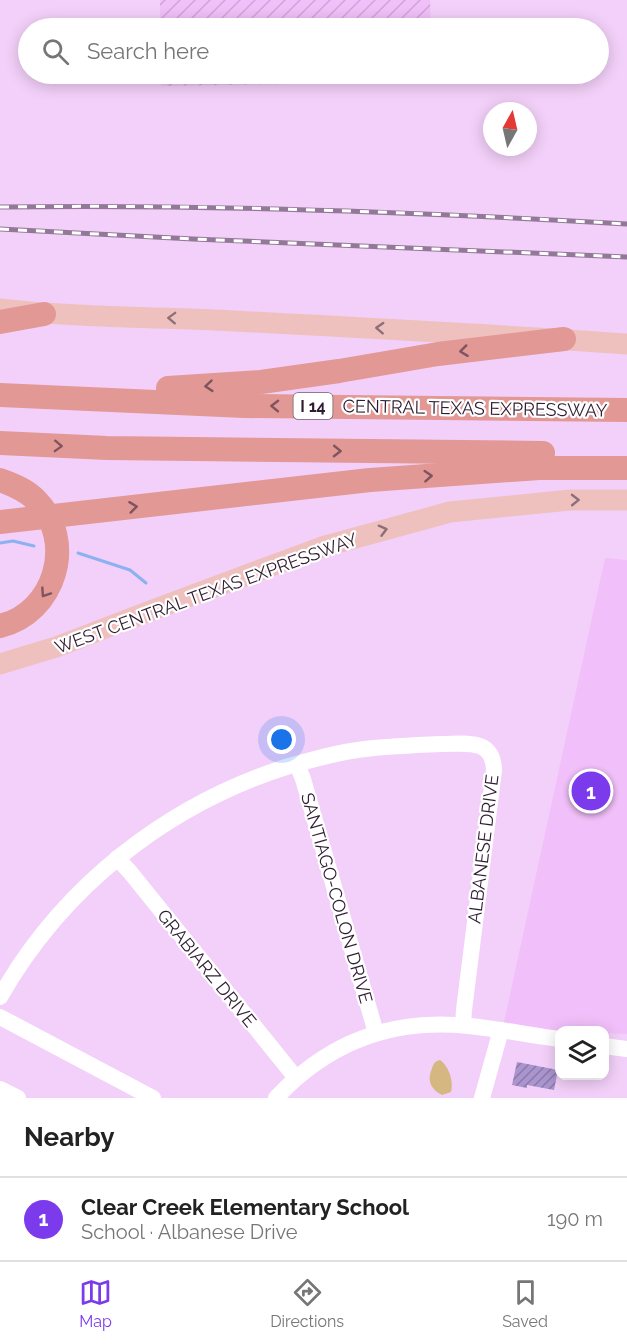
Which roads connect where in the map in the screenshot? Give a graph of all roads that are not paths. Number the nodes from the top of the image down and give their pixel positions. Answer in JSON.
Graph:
{"nodes":[{"id":1,"x":0,"y":309,"type":"edge"},
{"id":2,"x":44,"y":314,"type":"junction"},
{"id":3,"x":0,"y":321,"type":"edge"},
{"id":4,"x":564,"y":339,"type":"junction"},
{"id":5,"x":627,"y":344,"type":"edge"},
{"id":6,"x":0,"y":383,"type":"edge"},
{"id":7,"x":0,"y":395,"type":"edge"},
{"id":8,"x":627,"y":410,"type":"edge"},
{"id":9,"x":0,"y":443,"type":"edge"},
{"id":10,"x":627,"y":455,"type":"edge"},
{"id":11,"x":627,"y":468,"type":"edge"},
{"id":12,"x":0,"y":480,"type":"edge"},
{"id":13,"x":627,"y":500,"type":"edge"},
{"id":14,"x":11,"y":520,"type":"edge"},
{"id":15,"x":0,"y":626,"type":"edge"},
{"id":16,"x":0,"y":664,"type":"edge"},
{"id":17,"x":297,"y":764,"type":"junction"},
{"id":18,"x":117,"y":858,"type":"junction"},
{"id":19,"x":0,"y":997,"type":"edge"},
{"id":20,"x":0,"y":1017,"type":"edge"},
{"id":21,"x":463,"y":1025,"type":"junction"},
{"id":22,"x":501,"y":1030,"type":"junction"},
{"id":23,"x":376,"y":1033,"type":"junction"},
{"id":24,"x":555,"y":1038,"type":"edge"},
{"id":25,"x":609,"y":1046,"type":"edge"},
{"id":26,"x":627,"y":1048,"type":"edge"},
{"id":27,"x":296,"y":1077,"type":"junction"},
{"id":28,"x":0,"y":1089,"type":"edge"},
{"id":29,"x":18,"y":1098,"type":"edge"},
{"id":30,"x":153,"y":1098,"type":"edge"},
{"id":31,"x":276,"y":1098,"type":"edge"},
{"id":32,"x":482,"y":1098,"type":"edge"}],
"edges":[{"from":1,"to":2,"type":"main road"},
{"from":2,"to":3,"type":"highway"},
{"from":4,"to":2,"type":"main road","one_way":true},
{"from":4,"to":5,"type":"main road"},
{"from":4,"to":6,"type":"highway","one_way":true},
{"from":8,"to":7,"type":"highway","name":"CENTRAL TEXAS EXPRESSWAY","number":"I 14","one_way":true},
{"from":9,"to":10,"type":"highway","one_way":true},
{"from":14,"to":11,"type":"highway","one_way":true},
{"from":12,"to":15,"type":"highway","one_way":true},
{"from":16,"to":13,"type":"main road","name":"WEST CENTRAL TEXAS EXPRESSWAY","one_way":true},
{"from":17,"to":18,"type":"street","name":"ALBANESE DRIVE"},
{"from":17,"to":21,"type":"street","name":"ALBANESE DRIVE"},
{"from":17,"to":23,"type":"street","name":"SANTIAGO-COLON DRIVE"},
{"from":18,"to":19,"type":"street","name":"ALBANESE DRIVE"},
{"from":18,"to":27,"type":"street","name":"GRABIARZ DRIVE"},
{"from":20,"to":30,"type":"street"},
{"from":21,"to":22,"type":"street"},
{"from":21,"to":23,"type":"street"},
{"from":22,"to":24,"type":"street"},
{"from":22,"to":32,"type":"street"},
{"from":23,"to":27,"type":"street"},
{"from":25,"to":26,"type":"street"},
{"from":27,"to":31,"type":"street"},
{"from":28,"to":29,"type":"street"}]}
